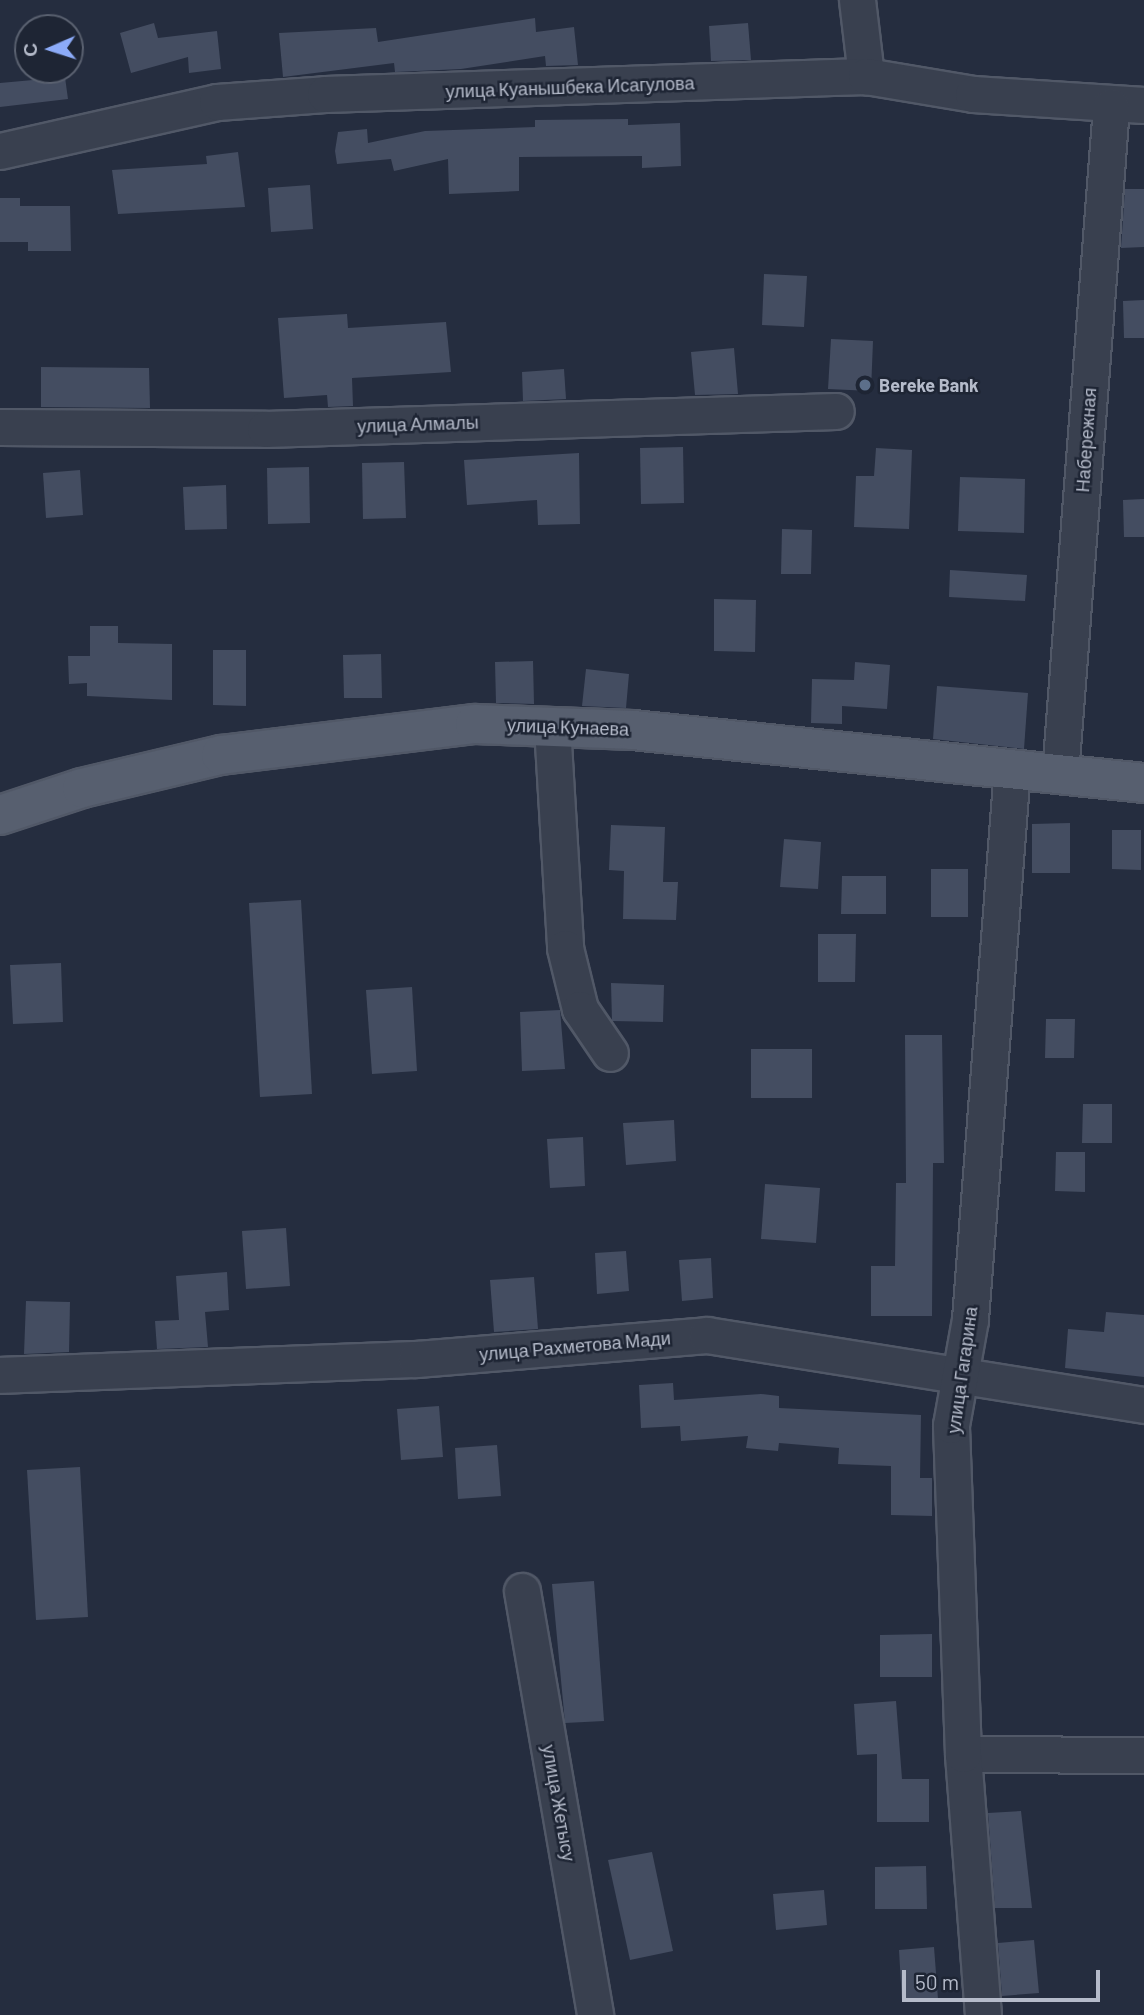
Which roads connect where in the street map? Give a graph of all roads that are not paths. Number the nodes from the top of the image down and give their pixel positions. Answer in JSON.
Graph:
{"nodes":[{"id":1,"x":857,"y":0,"type":"edge"},
{"id":2,"x":866,"y":76,"type":"junction"},
{"id":3,"x":1128,"y":106,"type":"edge"},
{"id":4,"x":0,"y":151,"type":"edge"},
{"id":5,"x":836,"y":411,"type":"dead end"},
{"id":6,"x":0,"y":427,"type":"edge"},
{"id":7,"x":552,"y":726,"type":"junction"},
{"id":8,"x":1012,"y":768,"type":"junction"},
{"id":9,"x":1060,"y":774,"type":"junction"},
{"id":10,"x":1144,"y":783,"type":"edge"},
{"id":11,"x":0,"y":815,"type":"edge"},
{"id":12,"x":610,"y":1053,"type":"dead end"},
{"id":13,"x":962,"y":1374,"type":"junction"},
{"id":14,"x":0,"y":1375,"type":"edge"},
{"id":15,"x":1144,"y":1405,"type":"edge"},
{"id":16,"x":522,"y":1591,"type":"dead end"},
{"id":17,"x":963,"y":1754,"type":"junction"},
{"id":18,"x":1144,"y":1755,"type":"edge"},
{"id":19,"x":595,"y":2015,"type":"edge"},
{"id":20,"x":984,"y":2015,"type":"edge"}],
"edges":[{"from":1,"to":2,"type":"street"},
{"from":2,"to":3,"type":"street","name":"улица Куанышбека Исагулова"},
{"from":2,"to":4,"type":"street","name":"улица Куанышбека Исагулова"},
{"from":3,"to":9,"type":"street","name":"Набережная"},
{"from":5,"to":6,"type":"street","name":"улица Алмалы"},
{"from":7,"to":8,"type":"main road","name":"улица Кунаева"},
{"from":7,"to":11,"type":"main road","name":"улица Кунаева"},
{"from":7,"to":12,"type":"street"},
{"from":8,"to":9,"type":"main road","name":"улица Кунаева"},
{"from":8,"to":13,"type":"street","name":"улица Гагарина"},
{"from":9,"to":10,"type":"main road","name":"улица Кунаева"},
{"from":13,"to":14,"type":"street","name":"улица Рахметова Мади"},
{"from":13,"to":15,"type":"street","name":"улица Рахметова Мади"},
{"from":13,"to":17,"type":"street","name":"улица Гагарина"},
{"from":16,"to":19,"type":"street","name":"улица Жетысу"},
{"from":17,"to":18,"type":"street"},
{"from":17,"to":20,"type":"street","name":"улица Гагарина"}]}
